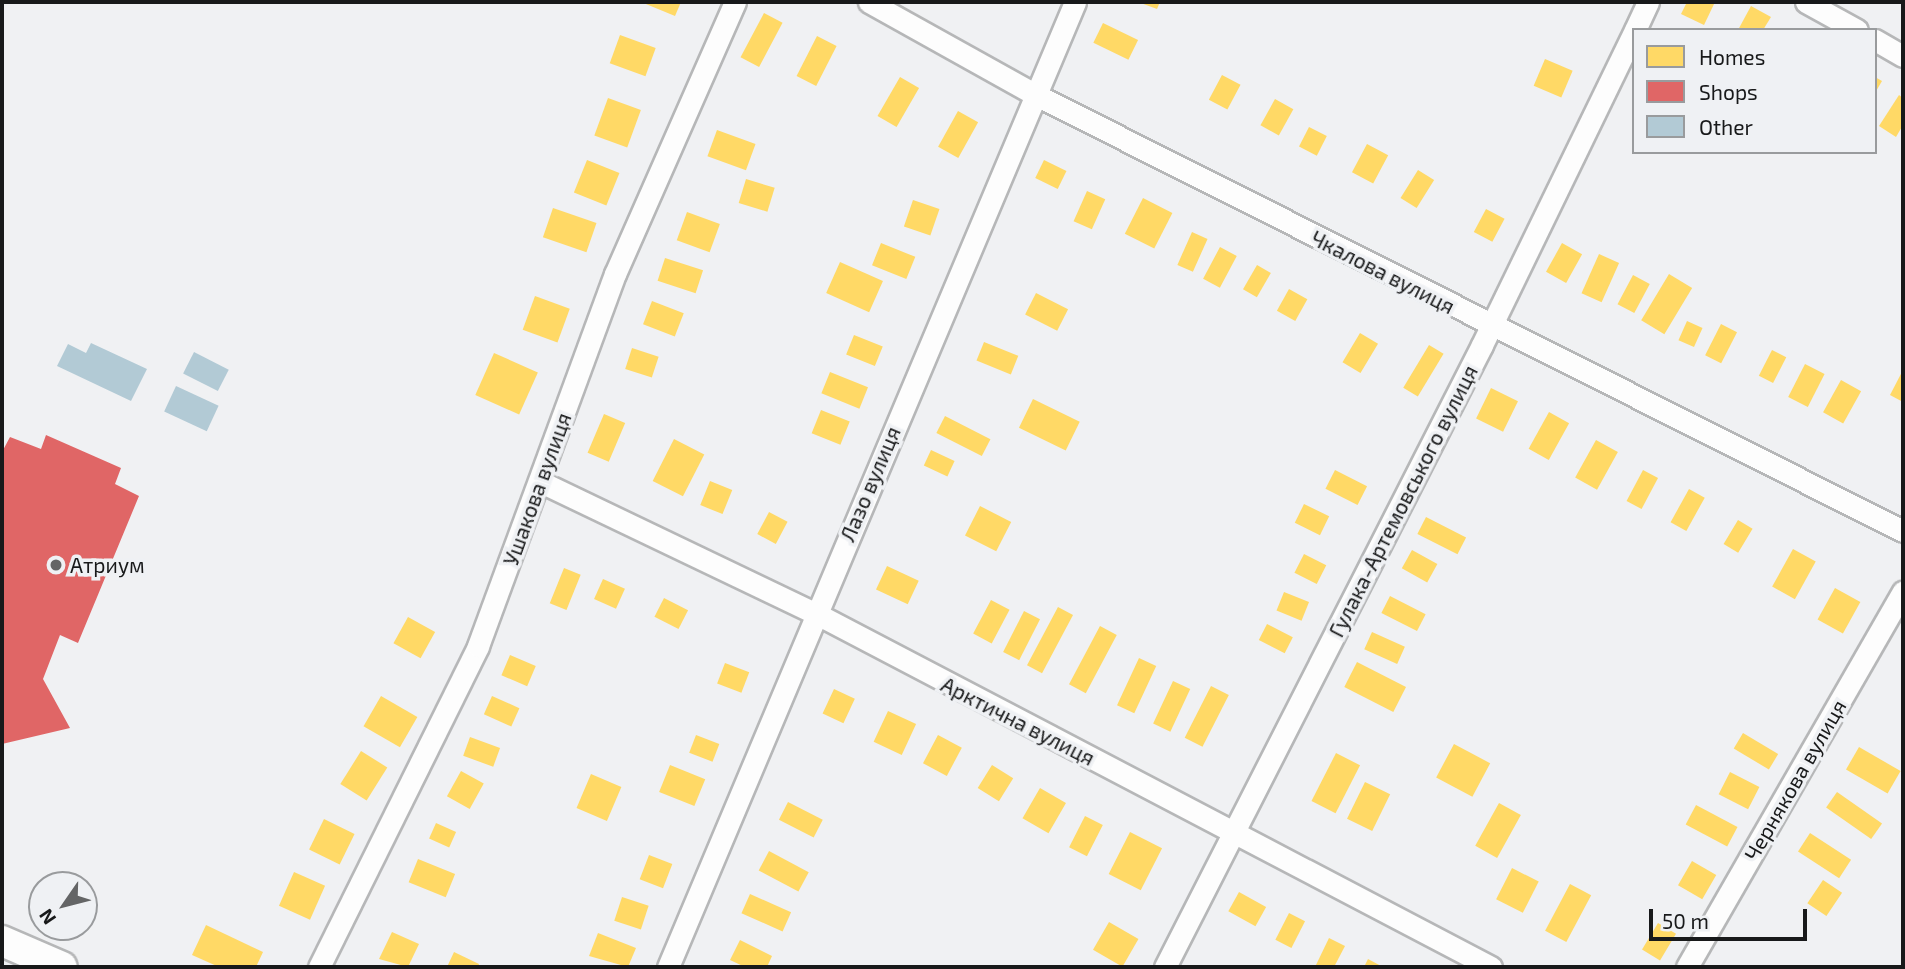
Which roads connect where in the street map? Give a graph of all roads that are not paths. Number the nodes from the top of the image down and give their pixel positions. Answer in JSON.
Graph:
{"nodes":[{"id":1,"x":734,"y":2,"type":"edge"},
{"id":2,"x":869,"y":2,"type":"edge"},
{"id":3,"x":1075,"y":2,"type":"edge"},
{"id":4,"x":1648,"y":2,"type":"edge"},
{"id":5,"x":1806,"y":2,"type":"edge"},
{"id":6,"x":1635,"y":28,"type":"edge"},
{"id":7,"x":1853,"y":28,"type":"edge"},
{"id":8,"x":1632,"y":35,"type":"edge"},
{"id":9,"x":1877,"y":41,"type":"edge"},
{"id":10,"x":1903,"y":56,"type":"edge"},
{"id":11,"x":1038,"y":96,"type":"junction"},
{"id":12,"x":1491,"y":327,"type":"junction"},
{"id":13,"x":541,"y":482,"type":"junction"},
{"id":14,"x":1903,"y":531,"type":"edge"},
{"id":15,"x":1903,"y":592,"type":"edge"},
{"id":16,"x":815,"y":613,"type":"junction"},
{"id":17,"x":1235,"y":832,"type":"junction"},
{"id":18,"x":2,"y":941,"type":"edge"},
{"id":19,"x":62,"y":967,"type":"edge"},
{"id":20,"x":319,"y":967,"type":"edge"},
{"id":21,"x":668,"y":967,"type":"edge"},
{"id":22,"x":1165,"y":967,"type":"edge"},
{"id":23,"x":1491,"y":967,"type":"edge"},
{"id":24,"x":1687,"y":967,"type":"edge"}],
"edges":[{"from":1,"to":13,"type":"street","name":"Ушакова вулиця"},
{"from":2,"to":11,"type":"street","name":"Чкалова вулиця"},
{"from":3,"to":11,"type":"street","name":"Лазо вулиця"},
{"from":4,"to":6,"type":"street","name":"Гулака-Артемовського вулиця"},
{"from":5,"to":7,"type":"street"},
{"from":8,"to":12,"type":"street","name":"Гулака-Артемовського вулиця"},
{"from":9,"to":10,"type":"street"},
{"from":11,"to":12,"type":"street","name":"Чкалова вулиця"},
{"from":11,"to":16,"type":"street","name":"Лазо вулиця"},
{"from":12,"to":14,"type":"street","name":"Чкалова вулиця"},
{"from":12,"to":17,"type":"street","name":"Гулака-Артемовського вулиця"},
{"from":13,"to":16,"type":"street","name":"Арктична вулиця"},
{"from":13,"to":20,"type":"street","name":"Ушакова вулиця"},
{"from":15,"to":24,"type":"street","name":"Чернякова вулиця"},
{"from":16,"to":17,"type":"street","name":"Арктична вулиця"},
{"from":16,"to":21,"type":"street","name":"Лазо вулиця"},
{"from":17,"to":22,"type":"street","name":"Гулака-Артемовського вулиця"},
{"from":17,"to":23,"type":"street","name":"Арктична вулиця"},
{"from":18,"to":19,"type":"main road"}]}
